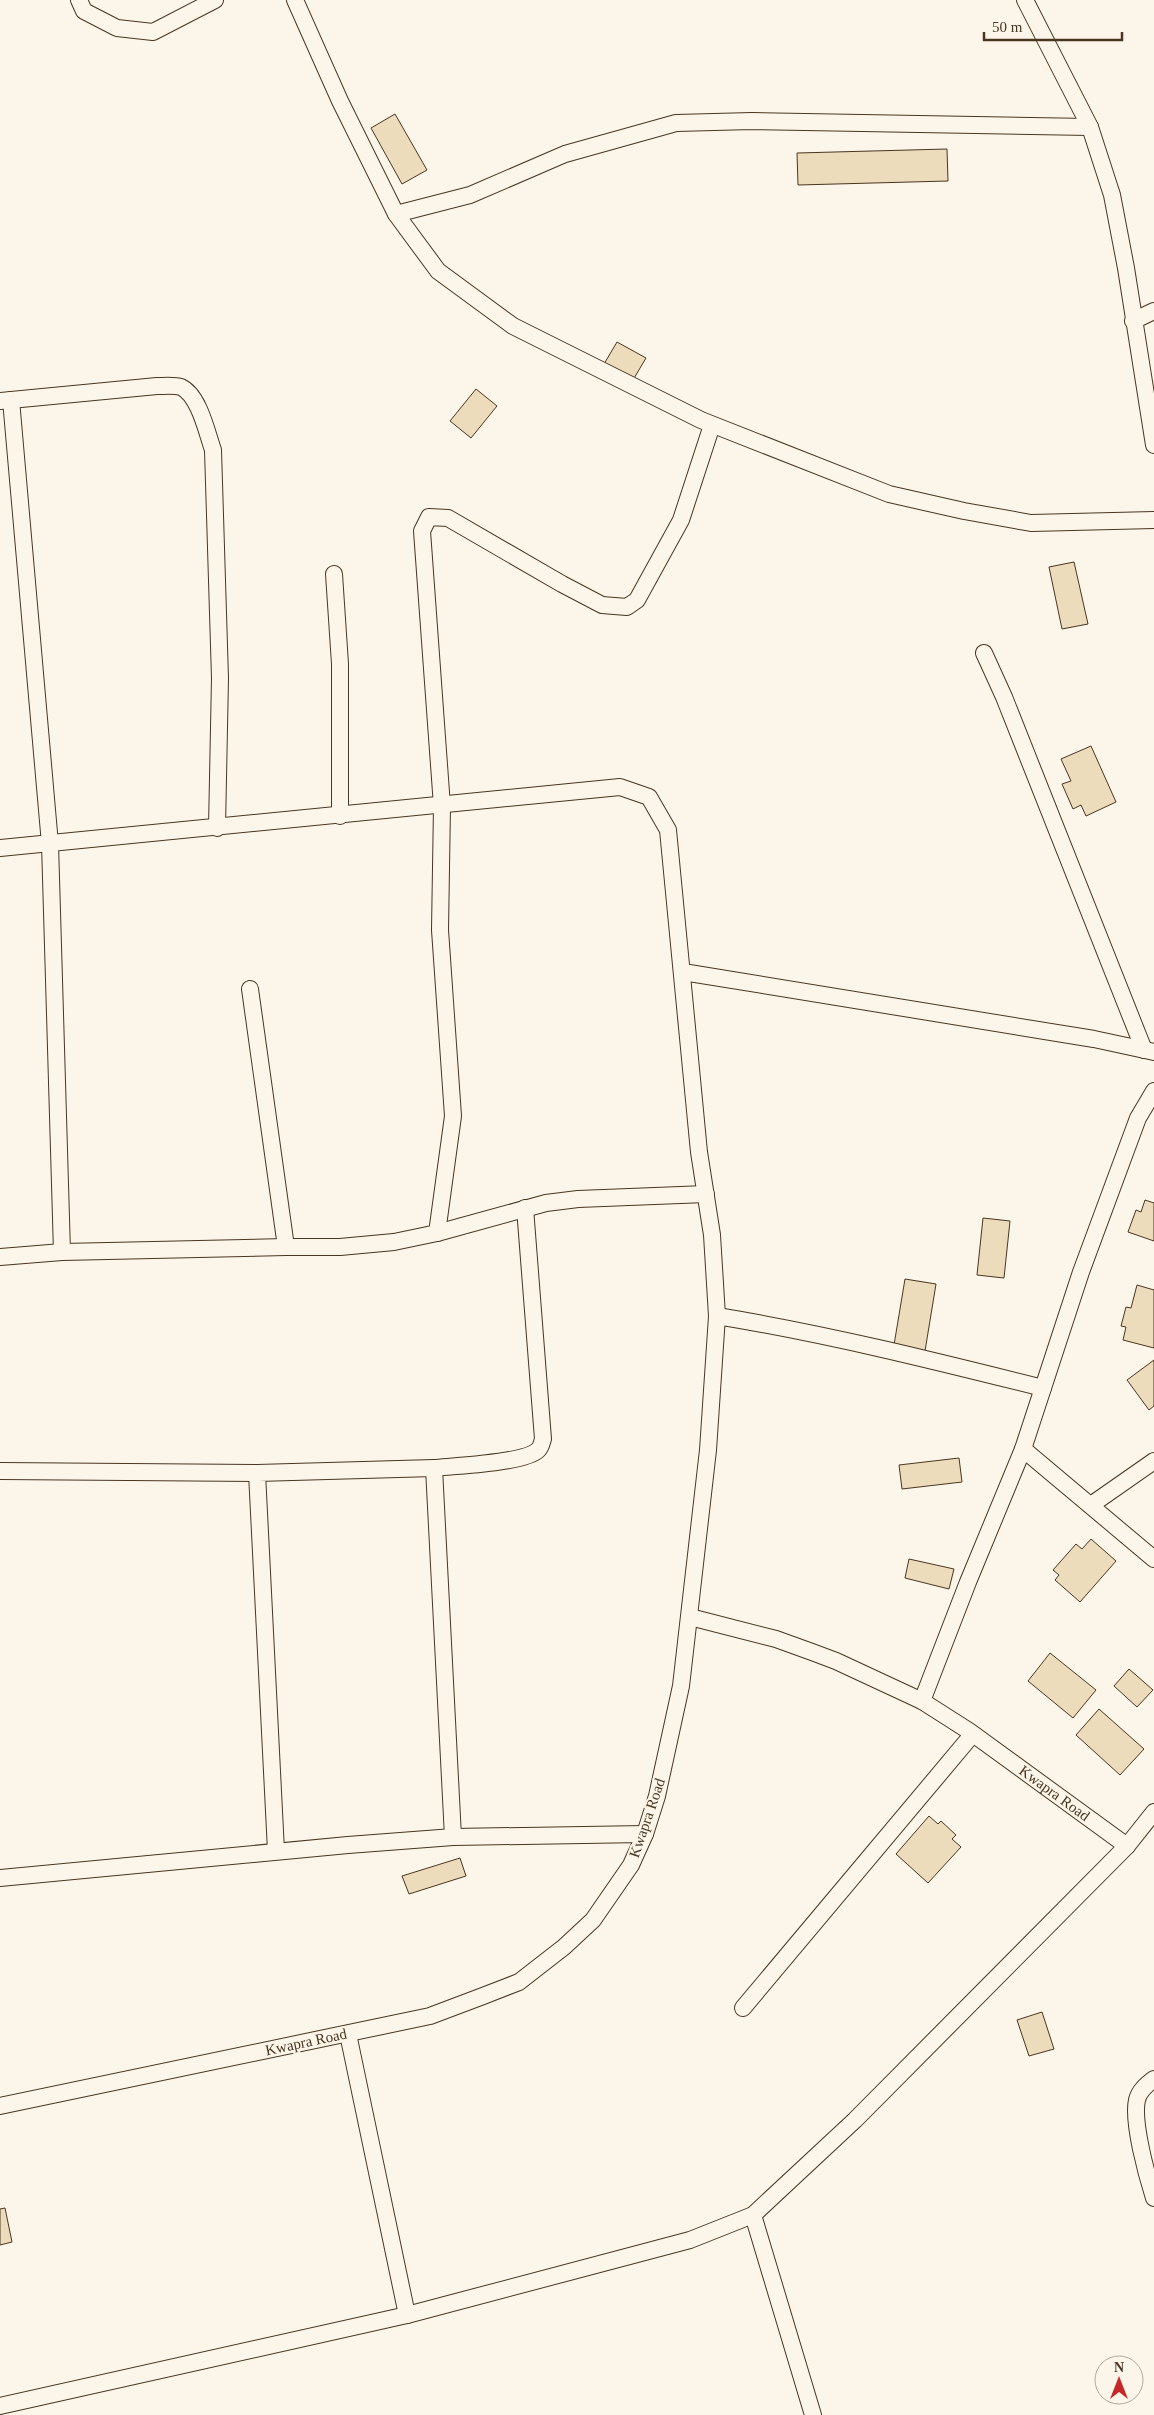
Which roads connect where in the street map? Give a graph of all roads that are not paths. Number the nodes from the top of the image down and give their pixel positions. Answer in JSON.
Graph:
{"nodes":[{"id":1,"x":79,"y":0,"type":"edge"},
{"id":2,"x":215,"y":0,"type":"edge"},
{"id":3,"x":295,"y":0,"type":"edge"},
{"id":4,"x":1025,"y":0,"type":"edge"},
{"id":5,"x":1090,"y":128,"type":"junction"},
{"id":6,"x":396,"y":214,"type":"junction"},
{"id":7,"x":1154,"y":311,"type":"edge"},
{"id":8,"x":1133,"y":321,"type":"junction"},
{"id":9,"x":5,"y":400,"type":"edge"},
{"id":10,"x":712,"y":425,"type":"junction"},
{"id":11,"x":1154,"y":445,"type":"edge"},
{"id":12,"x":1154,"y":520,"type":"edge"},
{"id":13,"x":334,"y":574,"type":"dead end"},
{"id":14,"x":984,"y":653,"type":"dead end"},
{"id":15,"x":442,"y":806,"type":"junction"},
{"id":16,"x":340,"y":816,"type":"junction"},
{"id":17,"x":216,"y":828,"type":"junction"},
{"id":18,"x":50,"y":844,"type":"junction"},
{"id":19,"x":0,"y":848,"type":"edge"},
{"id":20,"x":682,"y":972,"type":"junction"},
{"id":21,"x":250,"y":989,"type":"dead end"},
{"id":22,"x":1149,"y":1051,"type":"edge"},
{"id":23,"x":1154,"y":1091,"type":"edge"},
{"id":24,"x":706,"y":1194,"type":"junction"},
{"id":25,"x":525,"y":1208,"type":"junction"},
{"id":26,"x":437,"y":1232,"type":"junction"},
{"id":27,"x":286,"y":1247,"type":"junction"},
{"id":28,"x":62,"y":1252,"type":"junction"},
{"id":29,"x":0,"y":1257,"type":"edge"},
{"id":30,"x":717,"y":1316,"type":"junction"},
{"id":31,"x":1043,"y":1388,"type":"junction"},
{"id":32,"x":1023,"y":1449,"type":"junction"},
{"id":33,"x":1154,"y":1461,"type":"edge"},
{"id":34,"x":434,"y":1468,"type":"junction"},
{"id":35,"x":0,"y":1471,"type":"edge"},
{"id":36,"x":256,"y":1473,"type":"junction"},
{"id":37,"x":1092,"y":1506,"type":"junction"},
{"id":38,"x":1154,"y":1559,"type":"edge"},
{"id":39,"x":690,"y":1618,"type":"junction"},
{"id":40,"x":922,"y":1701,"type":"junction"},
{"id":41,"x":972,"y":1735,"type":"junction"},
{"id":42,"x":1154,"y":1812,"type":"edge"},
{"id":43,"x":645,"y":1834,"type":"junction"},
{"id":44,"x":453,"y":1837,"type":"junction"},
{"id":45,"x":1128,"y":1846,"type":"junction"},
{"id":46,"x":276,"y":1851,"type":"junction"},
{"id":47,"x":0,"y":1878,"type":"edge"},
{"id":48,"x":743,"y":2008,"type":"dead end"},
{"id":49,"x":348,"y":2034,"type":"junction"},
{"id":50,"x":1154,"y":2079,"type":"edge"},
{"id":51,"x":0,"y":2106,"type":"edge"},
{"id":52,"x":1154,"y":2198,"type":"edge"},
{"id":53,"x":753,"y":2215,"type":"junction"},
{"id":54,"x":407,"y":2315,"type":"junction"},
{"id":55,"x":0,"y":2406,"type":"edge"},
{"id":56,"x":814,"y":2415,"type":"edge"}],
"edges":[{"from":1,"to":2,"type":"street"},
{"from":3,"to":6,"type":"street"},
{"from":4,"to":5,"type":"street"},
{"from":5,"to":6,"type":"street"},
{"from":5,"to":8,"type":"street"},
{"from":6,"to":10,"type":"street"},
{"from":7,"to":8,"type":"street"},
{"from":8,"to":11,"type":"street"},
{"from":9,"to":17,"type":"street"},
{"from":9,"to":18,"type":"street"},
{"from":10,"to":12,"type":"street"},
{"from":10,"to":15,"type":"street"},
{"from":13,"to":16,"type":"street"},
{"from":14,"to":22,"type":"street"},
{"from":15,"to":16,"type":"street"},
{"from":15,"to":20,"type":"street"},
{"from":15,"to":26,"type":"street"},
{"from":16,"to":17,"type":"street"},
{"from":17,"to":18,"type":"street"},
{"from":18,"to":19,"type":"street"},
{"from":18,"to":28,"type":"street"},
{"from":20,"to":22,"type":"street"},
{"from":20,"to":24,"type":"street"},
{"from":21,"to":27,"type":"street"},
{"from":23,"to":31,"type":"street"},
{"from":24,"to":25,"type":"street"},
{"from":24,"to":30,"type":"street"},
{"from":25,"to":26,"type":"street"},
{"from":25,"to":34,"type":"street"},
{"from":26,"to":27,"type":"street"},
{"from":27,"to":28,"type":"street"},
{"from":28,"to":29,"type":"street"},
{"from":30,"to":31,"type":"street"},
{"from":30,"to":39,"type":"street"},
{"from":31,"to":32,"type":"street"},
{"from":32,"to":37,"type":"street"},
{"from":32,"to":40,"type":"street"},
{"from":33,"to":37,"type":"street"},
{"from":34,"to":36,"type":"street"},
{"from":34,"to":44,"type":"street"},
{"from":35,"to":36,"type":"street"},
{"from":36,"to":46,"type":"street"},
{"from":37,"to":38,"type":"street"},
{"from":39,"to":40,"type":"street","name":"Kwapra Road"},
{"from":39,"to":43,"type":"street","name":"Kwapra Road"},
{"from":40,"to":41,"type":"street","name":"Kwapra Road"},
{"from":41,"to":45,"type":"street","name":"Kwapra Road"},
{"from":41,"to":48,"type":"street"},
{"from":42,"to":45,"type":"street"},
{"from":43,"to":44,"type":"street"},
{"from":43,"to":49,"type":"street","name":"Kwapra Road"},
{"from":44,"to":46,"type":"street"},
{"from":45,"to":53,"type":"street"},
{"from":46,"to":47,"type":"street"},
{"from":49,"to":51,"type":"street","name":"Kwapra Road"},
{"from":49,"to":54,"type":"street"},
{"from":50,"to":52,"type":"street"},
{"from":53,"to":54,"type":"street"},
{"from":53,"to":56,"type":"street"},
{"from":54,"to":55,"type":"street"}]}
